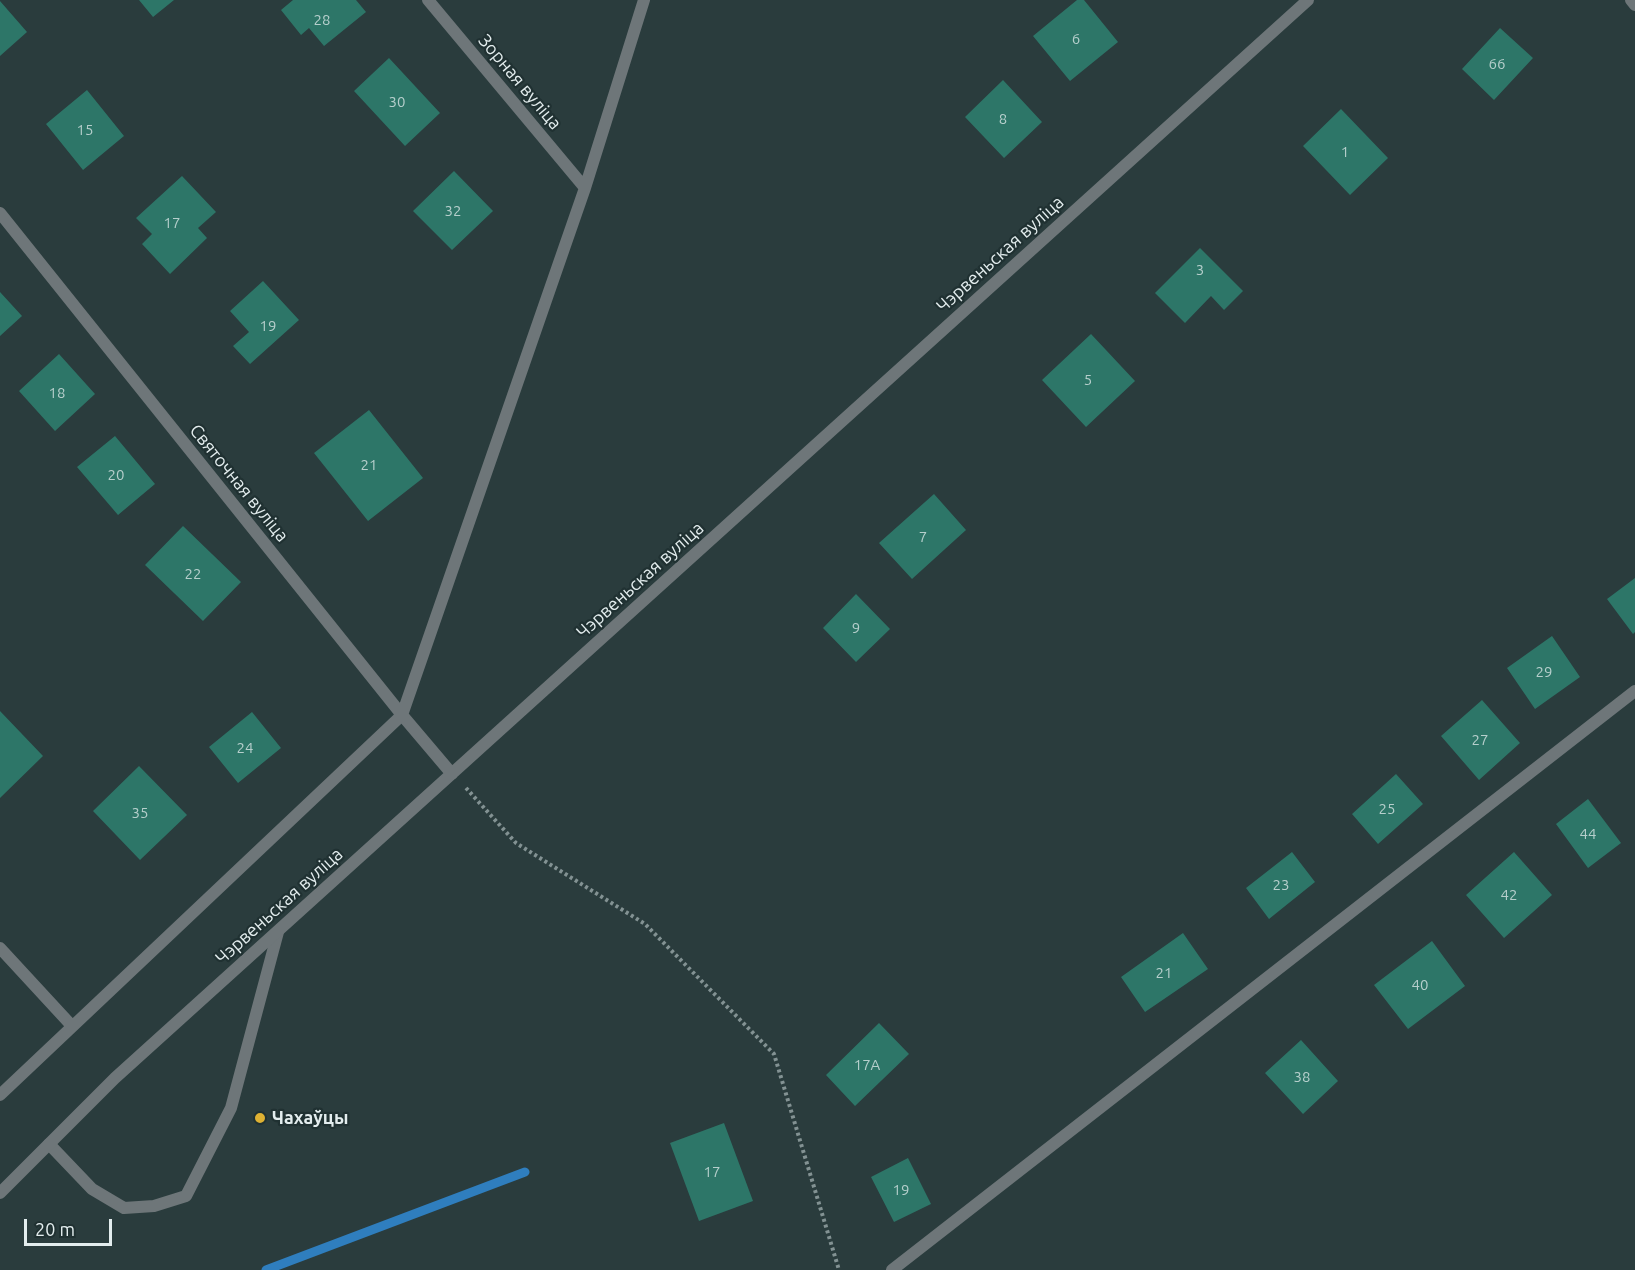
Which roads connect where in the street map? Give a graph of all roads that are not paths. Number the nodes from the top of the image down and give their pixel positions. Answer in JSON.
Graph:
{"nodes":[{"id":1,"x":428,"y":0,"type":"edge"},
{"id":2,"x":644,"y":0,"type":"edge"},
{"id":3,"x":1308,"y":0,"type":"edge"},
{"id":4,"x":1631,"y":0,"type":"edge"},
{"id":5,"x":1635,"y":5,"type":"edge"},
{"id":6,"x":585,"y":188,"type":"junction"},
{"id":7,"x":0,"y":213,"type":"edge"},
{"id":8,"x":1635,"y":691,"type":"edge"},
{"id":9,"x":402,"y":715,"type":"junction"},
{"id":10,"x":452,"y":774,"type":"junction"},
{"id":11,"x":278,"y":932,"type":"junction"},
{"id":12,"x":0,"y":948,"type":"edge"},
{"id":13,"x":72,"y":1026,"type":"junction"},
{"id":14,"x":0,"y":1095,"type":"edge"},
{"id":15,"x":49,"y":1144,"type":"junction"},
{"id":16,"x":0,"y":1193,"type":"edge"},
{"id":17,"x":892,"y":1270,"type":"edge"}],
"edges":[{"from":1,"to":6,"type":"street","name":"Зорная вуліца"},
{"from":2,"to":6,"type":"street"},
{"from":3,"to":10,"type":"street","name":"Чэрвеньская вуліца"},
{"from":4,"to":5,"type":"street"},
{"from":6,"to":9,"type":"street"},
{"from":7,"to":9,"type":"street","name":"Святочная вуліца"},
{"from":8,"to":17,"type":"street"},
{"from":9,"to":10,"type":"street","name":"Святочная вуліца"},
{"from":9,"to":13,"type":"street"},
{"from":10,"to":11,"type":"street","name":"Чэрвеньская вуліца"},
{"from":11,"to":15,"type":"street","name":"Чэрвеньская вуліца"},
{"from":11,"to":15,"type":"street"},
{"from":12,"to":13,"type":"street"},
{"from":13,"to":14,"type":"street"},
{"from":15,"to":16,"type":"street","name":"Чэрвеньская вуліца"}]}
